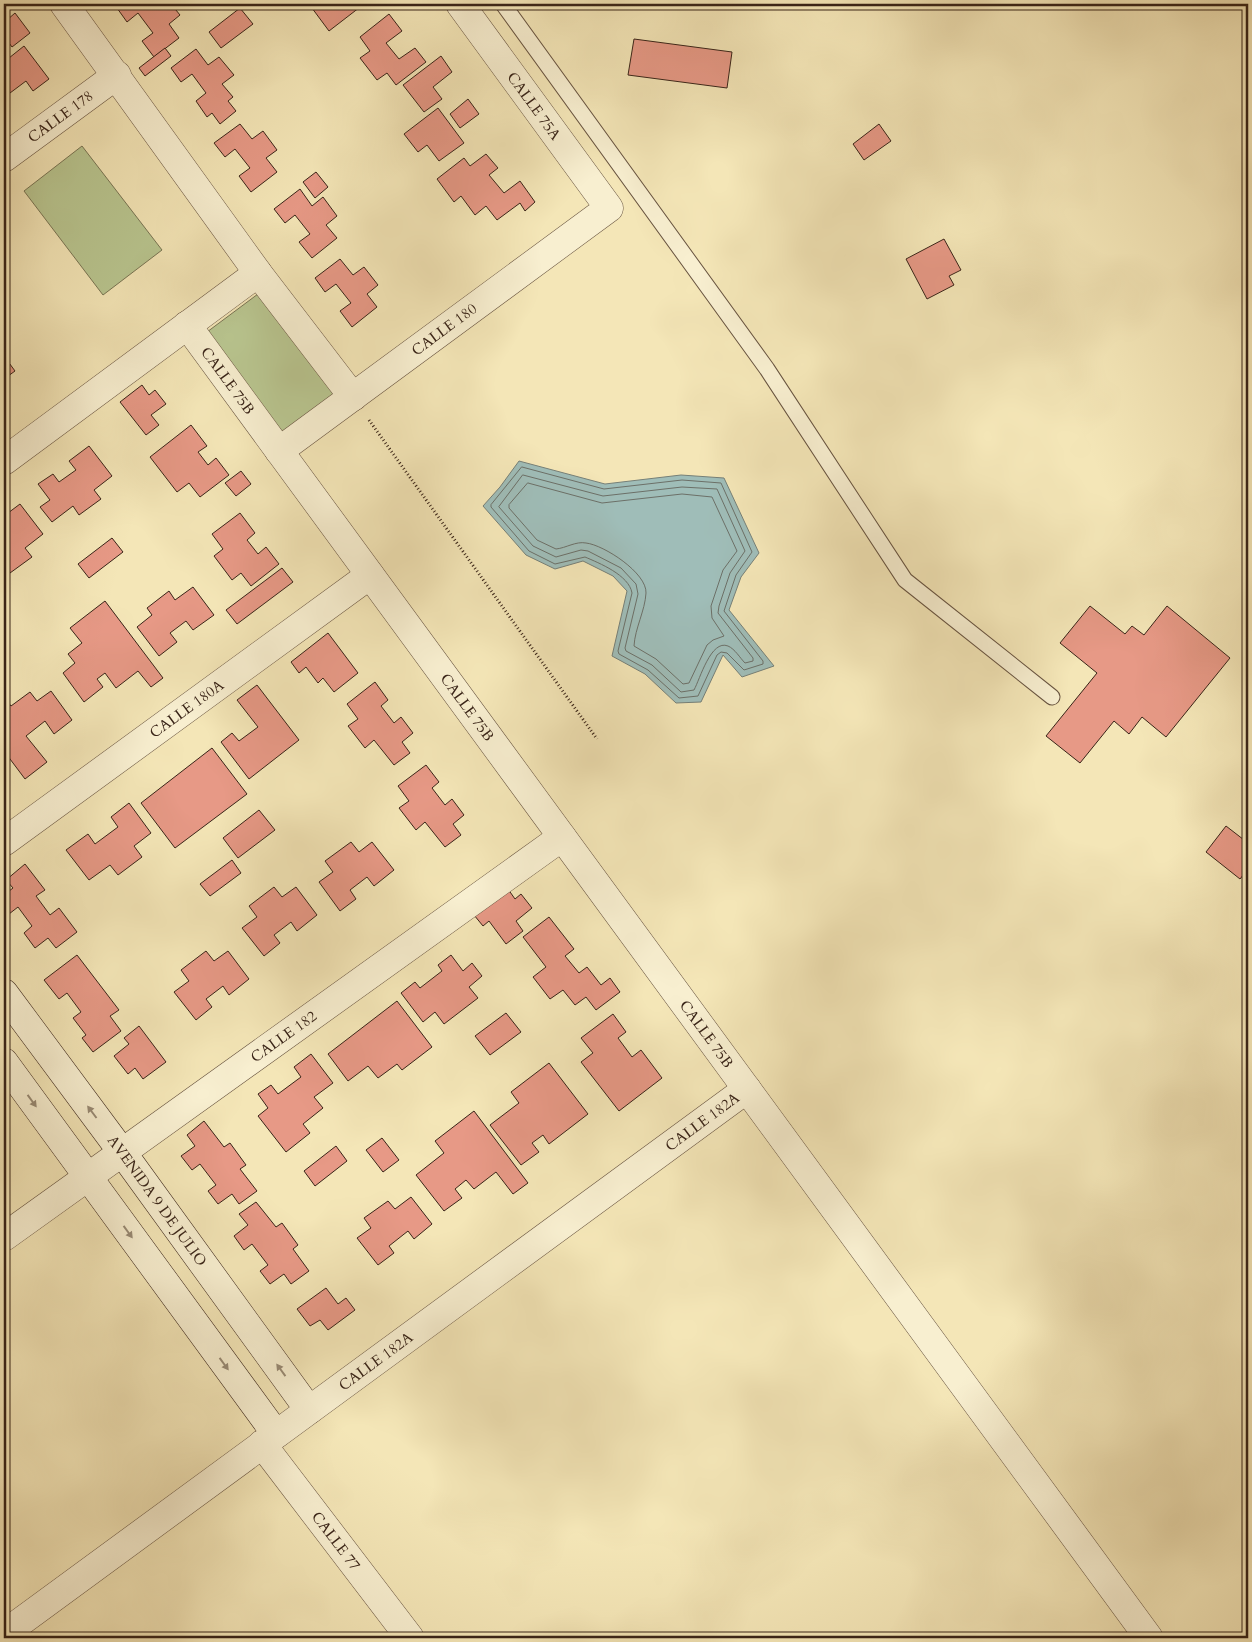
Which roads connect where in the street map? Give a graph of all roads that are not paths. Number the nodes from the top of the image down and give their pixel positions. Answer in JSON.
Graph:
{"nodes":[{"id":1,"x":64,"y":4,"type":"edge"},
{"id":2,"x":460,"y":4,"type":"edge"},
{"id":3,"x":503,"y":4,"type":"edge"},
{"id":4,"x":117,"y":75,"type":"junction"},
{"id":5,"x":4,"y":158,"type":"edge"},
{"id":6,"x":609,"y":208,"type":"joint"},
{"id":7,"x":258,"y":273,"type":"junction"},
{"id":8,"x":187,"y":326,"type":"junction"},
{"id":9,"x":353,"y":397,"type":"junction"},
{"id":10,"x":279,"y":451,"type":"junction"},
{"id":11,"x":4,"y":461,"type":"edge"},
{"id":12,"x":370,"y":575,"type":"junction"},
{"id":13,"x":1052,"y":697,"type":"dead end"},
{"id":14,"x":562,"y":837,"type":"junction"},
{"id":15,"x":4,"y":842,"type":"edge"},
{"id":16,"x":4,"y":993,"type":"edge"},
{"id":17,"x":4,"y":1062,"type":"edge"},
{"id":18,"x":747,"y":1089,"type":"junction"},
{"id":19,"x":122,"y":1152,"type":"junction"},
{"id":20,"x":87,"y":1177,"type":"junction"},
{"id":21,"x":4,"y":1237,"type":"edge"},
{"id":22,"x":309,"y":1410,"type":"junction"},
{"id":23,"x":269,"y":1439,"type":"junction"},
{"id":24,"x":4,"y":1634,"type":"edge"},
{"id":25,"x":410,"y":1638,"type":"edge"},
{"id":26,"x":1149,"y":1638,"type":"edge"}],
"edges":[{"from":1,"to":4,"type":"street"},
{"from":2,"to":6,"type":"street","name":"CALLE 75A"},
{"from":3,"to":13,"type":"lane"},
{"from":4,"to":5,"type":"street","name":"CALLE 178"},
{"from":4,"to":7,"type":"street"},
{"from":6,"to":9,"type":"street","name":"CALLE 180"},
{"from":7,"to":8,"type":"street"},
{"from":7,"to":9,"type":"street"},
{"from":8,"to":10,"type":"street","name":"CALLE 75B"},
{"from":8,"to":11,"type":"street"},
{"from":9,"to":10,"type":"street","name":"CALLE 180"},
{"from":10,"to":12,"type":"street","name":"CALLE 75B"},
{"from":12,"to":14,"type":"street","name":"CALLE 75B"},
{"from":12,"to":15,"type":"street","name":"CALLE 180A"},
{"from":14,"to":18,"type":"street","name":"CALLE 75B"},
{"from":14,"to":19,"type":"street","name":"CALLE 182"},
{"from":19,"to":16,"type":"street","name":"AVENIDA 9 DE JULIO","one_way":true},
{"from":17,"to":20,"type":"street","one_way":true},
{"from":18,"to":22,"type":"street","name":"CALLE 182A"},
{"from":18,"to":26,"type":"street","name":"CALLE 75B"},
{"from":19,"to":20,"type":"street","name":"CALLE 182"},
{"from":22,"to":19,"type":"street","name":"AVENIDA 9 DE JULIO","one_way":true},
{"from":20,"to":21,"type":"street","name":"CALLE 182"},
{"from":20,"to":23,"type":"street","one_way":true},
{"from":22,"to":23,"type":"street","name":"CALLE 182A"},
{"from":23,"to":24,"type":"street","name":"CALLE 182A"},
{"from":23,"to":25,"type":"street","name":"CALLE 77"}]}
